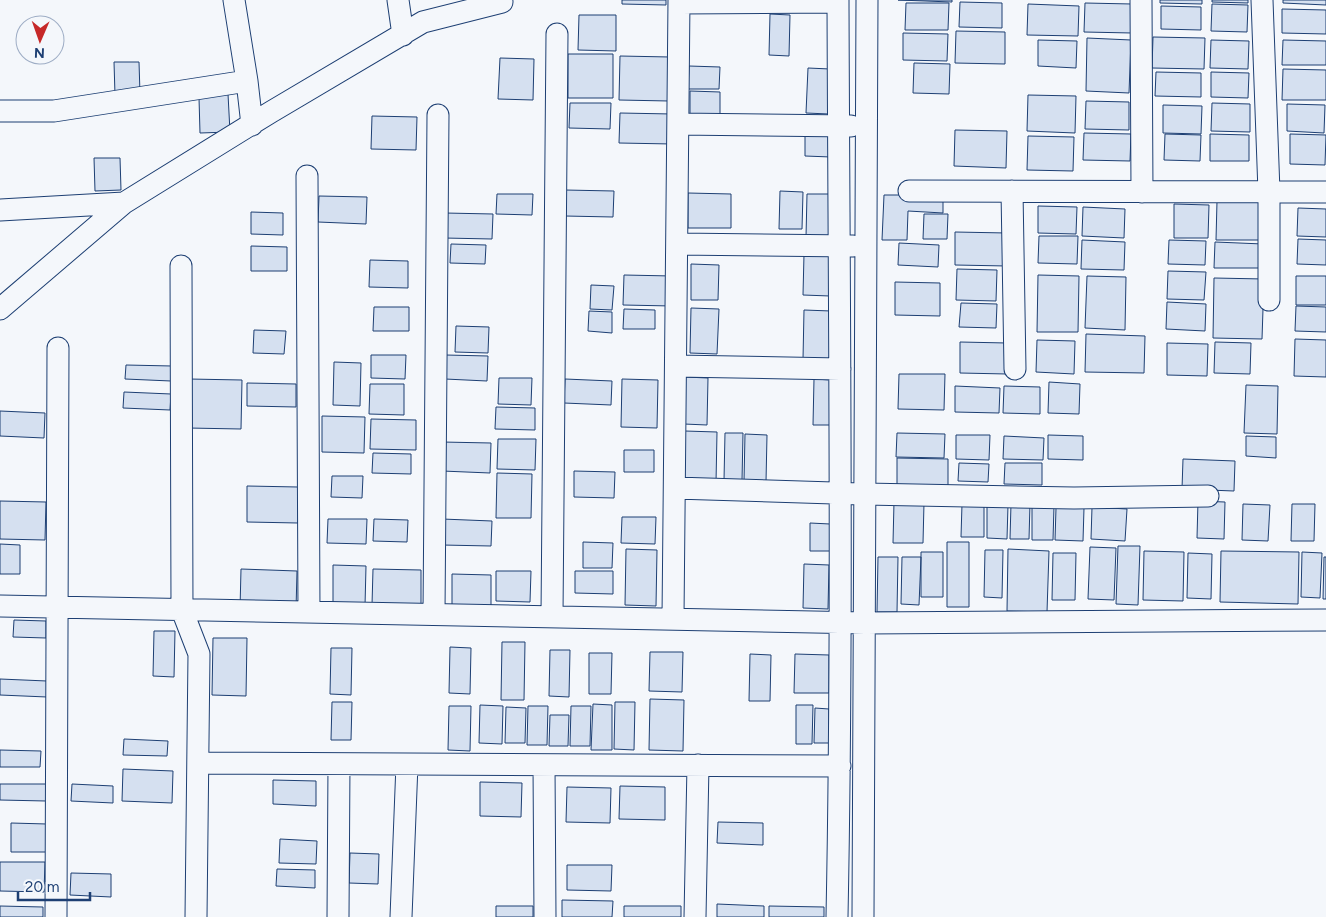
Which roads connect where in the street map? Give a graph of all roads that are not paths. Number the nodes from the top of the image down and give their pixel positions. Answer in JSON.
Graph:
{"nodes":[{"id":1,"x":234,"y":0,"type":"edge"},
{"id":2,"x":398,"y":0,"type":"edge"},
{"id":3,"x":867,"y":0,"type":"edge"},
{"id":4,"x":1141,"y":0,"type":"edge"},
{"id":5,"x":1262,"y":0,"type":"edge"},
{"id":6,"x":679,"y":1,"type":"edge"},
{"id":7,"x":838,"y":1,"type":"edge"},
{"id":8,"x":502,"y":2,"type":"dead end"},
{"id":9,"x":557,"y":34,"type":"dead end"},
{"id":10,"x":403,"y":35,"type":"junction"},
{"id":11,"x":247,"y":81,"type":"junction"},
{"id":12,"x":0,"y":110,"type":"edge"},
{"id":13,"x":438,"y":116,"type":"dead end"},
{"id":14,"x":678,"y":124,"type":"junction"},
{"id":15,"x":252,"y":125,"type":"junction"},
{"id":16,"x":838,"y":125,"type":"junction"},
{"id":17,"x":866,"y":126,"type":"junction"},
{"id":18,"x":307,"y":176,"type":"dead end"},
{"id":19,"x":910,"y":191,"type":"dead end"},
{"id":20,"x":1012,"y":191,"type":"junction"},
{"id":21,"x":1142,"y":192,"type":"junction"},
{"id":22,"x":1269,"y":192,"type":"junction"},
{"id":23,"x":1326,"y":192,"type":"edge"},
{"id":24,"x":124,"y":203,"type":"junction"},
{"id":25,"x":0,"y":210,"type":"edge"},
{"id":26,"x":677,"y":244,"type":"junction"},
{"id":27,"x":839,"y":246,"type":"junction"},
{"id":28,"x":866,"y":247,"type":"junction"},
{"id":29,"x":181,"y":266,"type":"dead end"},
{"id":30,"x":1268,"y":300,"type":"dead end"},
{"id":31,"x":0,"y":309,"type":"edge"},
{"id":32,"x":58,"y":348,"type":"dead end"},
{"id":33,"x":676,"y":366,"type":"junction"},
{"id":34,"x":840,"y":369,"type":"junction"},
{"id":35,"x":1015,"y":369,"type":"dead end"},
{"id":36,"x":675,"y":488,"type":"junction"},
{"id":37,"x":840,"y":493,"type":"junction"},
{"id":38,"x":865,"y":494,"type":"junction"},
{"id":39,"x":1208,"y":496,"type":"dead end"},
{"id":40,"x":0,"y":606,"type":"edge"},
{"id":41,"x":57,"y":608,"type":"junction"},
{"id":42,"x":182,"y":610,"type":"junction"},
{"id":43,"x":309,"y":612,"type":"junction"},
{"id":44,"x":434,"y":614,"type":"junction"},
{"id":45,"x":552,"y":616,"type":"junction"},
{"id":46,"x":674,"y":618,"type":"junction"},
{"id":47,"x":1326,"y":620,"type":"edge"},
{"id":48,"x":841,"y":622,"type":"junction"},
{"id":49,"x":865,"y":622,"type":"junction"},
{"id":50,"x":199,"y":763,"type":"junction"},
{"id":51,"x":339,"y":764,"type":"junction"},
{"id":52,"x":407,"y":764,"type":"junction"},
{"id":53,"x":544,"y":765,"type":"junction"},
{"id":54,"x":698,"y":766,"type":"junction"},
{"id":55,"x":840,"y":766,"type":"junction"},
{"id":56,"x":56,"y":917,"type":"edge"},
{"id":57,"x":196,"y":917,"type":"edge"},
{"id":58,"x":338,"y":917,"type":"edge"},
{"id":59,"x":401,"y":917,"type":"edge"},
{"id":60,"x":546,"y":917,"type":"edge"},
{"id":61,"x":695,"y":917,"type":"edge"},
{"id":62,"x":837,"y":917,"type":"edge"},
{"id":63,"x":863,"y":917,"type":"edge"}],
"edges":[{"from":1,"to":11,"type":"street"},
{"from":2,"to":10,"type":"street"},
{"from":3,"to":17,"type":"street"},
{"from":4,"to":21,"type":"street"},
{"from":5,"to":22,"type":"street"},
{"from":6,"to":7,"type":"street"},
{"from":6,"to":14,"type":"street"},
{"from":7,"to":16,"type":"street"},
{"from":8,"to":10,"type":"street"},
{"from":9,"to":45,"type":"street"},
{"from":10,"to":15,"type":"street"},
{"from":11,"to":12,"type":"street"},
{"from":11,"to":15,"type":"street"},
{"from":13,"to":44,"type":"street"},
{"from":14,"to":16,"type":"street"},
{"from":14,"to":26,"type":"street"},
{"from":15,"to":24,"type":"street"},
{"from":16,"to":17,"type":"street"},
{"from":16,"to":27,"type":"street"},
{"from":17,"to":28,"type":"street"},
{"from":18,"to":43,"type":"street"},
{"from":19,"to":20,"type":"street"},
{"from":20,"to":21,"type":"street"},
{"from":20,"to":35,"type":"street"},
{"from":21,"to":22,"type":"street"},
{"from":22,"to":23,"type":"street"},
{"from":22,"to":30,"type":"street"},
{"from":24,"to":25,"type":"street"},
{"from":24,"to":31,"type":"street"},
{"from":26,"to":27,"type":"street"},
{"from":26,"to":33,"type":"street"},
{"from":27,"to":28,"type":"street"},
{"from":27,"to":34,"type":"street"},
{"from":28,"to":38,"type":"street"},
{"from":29,"to":42,"type":"street"},
{"from":32,"to":41,"type":"street"},
{"from":33,"to":34,"type":"street"},
{"from":33,"to":36,"type":"street"},
{"from":34,"to":37,"type":"street"},
{"from":36,"to":37,"type":"street"},
{"from":36,"to":46,"type":"street"},
{"from":37,"to":38,"type":"street"},
{"from":37,"to":48,"type":"street"},
{"from":38,"to":39,"type":"street"},
{"from":38,"to":49,"type":"street"},
{"from":40,"to":41,"type":"street"},
{"from":41,"to":42,"type":"street"},
{"from":41,"to":56,"type":"street"},
{"from":42,"to":43,"type":"street"},
{"from":42,"to":50,"type":"street"},
{"from":43,"to":44,"type":"street"},
{"from":44,"to":45,"type":"street"},
{"from":45,"to":46,"type":"street"},
{"from":46,"to":48,"type":"street"},
{"from":47,"to":49,"type":"street"},
{"from":48,"to":49,"type":"street"},
{"from":48,"to":55,"type":"street"},
{"from":49,"to":63,"type":"street"},
{"from":50,"to":51,"type":"street"},
{"from":50,"to":57,"type":"street"},
{"from":51,"to":52,"type":"street"},
{"from":51,"to":58,"type":"street"},
{"from":52,"to":53,"type":"street"},
{"from":52,"to":59,"type":"street"},
{"from":53,"to":54,"type":"street"},
{"from":53,"to":60,"type":"street"},
{"from":54,"to":55,"type":"street"},
{"from":54,"to":61,"type":"street"},
{"from":55,"to":62,"type":"street"}]}
